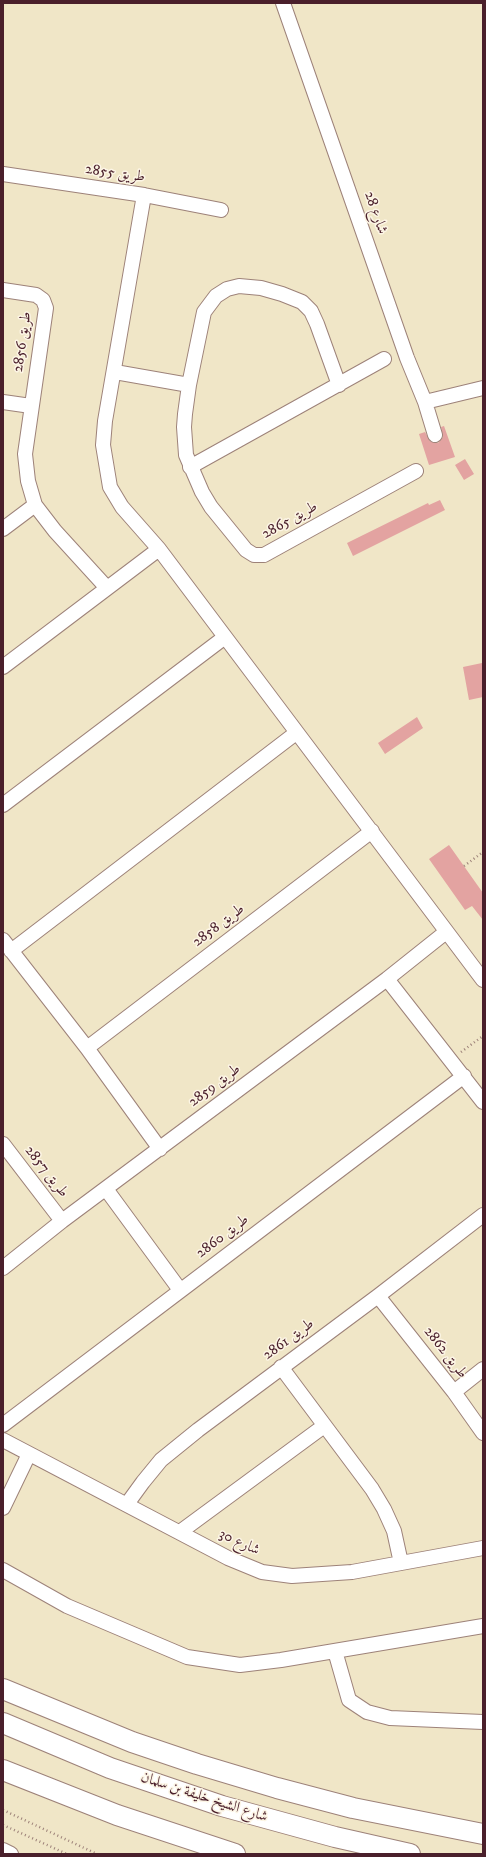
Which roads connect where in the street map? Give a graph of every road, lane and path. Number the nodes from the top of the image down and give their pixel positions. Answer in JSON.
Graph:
{"nodes":[{"id":1,"x":283,"y":3,"type":"edge"},
{"id":2,"x":3,"y":174,"type":"edge"},
{"id":3,"x":144,"y":195,"type":"junction"},
{"id":4,"x":221,"y":210,"type":"dead end"},
{"id":5,"x":3,"y":290,"type":"edge"},
{"id":6,"x":384,"y":359,"type":"dead end"},
{"id":7,"x":115,"y":372,"type":"junction"},
{"id":8,"x":189,"y":385,"type":"junction"},
{"id":9,"x":339,"y":385,"type":"junction"},
{"id":10,"x":483,"y":388,"type":"edge"},
{"id":11,"x":3,"y":402,"type":"edge"},
{"id":12,"x":425,"y":402,"type":"junction"},
{"id":13,"x":31,"y":406,"type":"junction"},
{"id":14,"x":435,"y":435,"type":"dead end"},
{"id":15,"x":190,"y":468,"type":"junction"},
{"id":16,"x":416,"y":471,"type":"dead end"},
{"id":17,"x":35,"y":505,"type":"junction"},
{"id":18,"x":3,"y":529,"type":"edge"},
{"id":19,"x":159,"y":549,"type":"junction"},
{"id":20,"x":107,"y":588,"type":"junction"},
{"id":21,"x":224,"y":637,"type":"junction"},
{"id":22,"x":3,"y":667,"type":"edge"},
{"id":23,"x":296,"y":733,"type":"junction"},
{"id":24,"x":3,"y":805,"type":"edge"},
{"id":25,"x":372,"y":831,"type":"junction"},
{"id":26,"x":483,"y":852,"type":"edge"},
{"id":27,"x":464,"y":866,"type":"dead end"},
{"id":28,"x":446,"y":932,"type":"junction"},
{"id":29,"x":7,"y":945,"type":"edge"},
{"id":30,"x":387,"y":979,"type":"junction"},
{"id":31,"x":483,"y":980,"type":"edge"},
{"id":32,"x":483,"y":1036,"type":"edge"},
{"id":33,"x":87,"y":1048,"type":"junction"},
{"id":34,"x":450,"y":1059,"type":"junction"},
{"id":35,"x":464,"y":1076,"type":"junction"},
{"id":36,"x":483,"y":1102,"type":"edge"},
{"id":37,"x":3,"y":1144,"type":"edge"},
{"id":38,"x":160,"y":1148,"type":"junction"},
{"id":39,"x":106,"y":1189,"type":"junction"},
{"id":40,"x":483,"y":1215,"type":"edge"},
{"id":41,"x":62,"y":1221,"type":"junction"},
{"id":42,"x":3,"y":1268,"type":"edge"},
{"id":43,"x":180,"y":1290,"type":"junction"},
{"id":44,"x":378,"y":1296,"type":"junction"},
{"id":45,"x":281,"y":1367,"type":"junction"},
{"id":46,"x":483,"y":1370,"type":"edge"},
{"id":47,"x":454,"y":1392,"type":"junction"},
{"id":48,"x":3,"y":1425,"type":"edge"},
{"id":49,"x":324,"y":1426,"type":"junction"},
{"id":50,"x":483,"y":1433,"type":"edge"},
{"id":51,"x":3,"y":1440,"type":"edge"},
{"id":52,"x":30,"y":1454,"type":"junction"},
{"id":53,"x":127,"y":1504,"type":"junction"},
{"id":54,"x":3,"y":1508,"type":"edge"},
{"id":55,"x":180,"y":1532,"type":"junction"},
{"id":56,"x":483,"y":1548,"type":"edge"},
{"id":57,"x":401,"y":1563,"type":"junction"},
{"id":58,"x":3,"y":1570,"type":"edge"},
{"id":59,"x":483,"y":1626,"type":"edge"},
{"id":60,"x":335,"y":1651,"type":"junction"},
{"id":61,"x":3,"y":1689,"type":"edge"},
{"id":62,"x":483,"y":1722,"type":"edge"},
{"id":63,"x":3,"y":1723,"type":"edge"},
{"id":64,"x":3,"y":1770,"type":"edge"},
{"id":65,"x":3,"y":1810,"type":"edge"},
{"id":66,"x":3,"y":1825,"type":"edge"},
{"id":67,"x":483,"y":1834,"type":"edge"},
{"id":68,"x":3,"y":1850,"type":"edge"},
{"id":69,"x":11,"y":1854,"type":"edge"},
{"id":70,"x":67,"y":1854,"type":"edge"},
{"id":71,"x":97,"y":1854,"type":"edge"},
{"id":72,"x":235,"y":1854,"type":"edge"},
{"id":73,"x":410,"y":1854,"type":"edge"}],
"edges":[{"from":1,"to":12,"type":"street","name":"شارع 28"},
{"from":2,"to":3,"type":"street","name":"طريق 2855"},
{"from":3,"to":4,"type":"street","name":"طريق 2855"},
{"from":3,"to":7,"type":"street"},
{"from":5,"to":13,"type":"street","name":"طريق 2856"},
{"from":6,"to":9,"type":"street"},
{"from":7,"to":8,"type":"street"},
{"from":7,"to":19,"type":"street"},
{"from":8,"to":9,"type":"street","name":"طريق 2865"},
{"from":8,"to":15,"type":"street","name":"طريق 2865"},
{"from":9,"to":15,"type":"street"},
{"from":10,"to":12,"type":"street"},
{"from":11,"to":13,"type":"street"},
{"from":12,"to":14,"type":"street","name":"شارع 28"},
{"from":13,"to":17,"type":"street","name":"طريق 2856"},
{"from":15,"to":16,"type":"street","name":"طريق 2865"},
{"from":17,"to":18,"type":"street"},
{"from":17,"to":20,"type":"street","name":"طريق 2856"},
{"from":19,"to":20,"type":"street"},
{"from":19,"to":21,"type":"street"},
{"from":20,"to":22,"type":"street"},
{"from":21,"to":23,"type":"street"},
{"from":21,"to":24,"type":"street"},
{"from":23,"to":25,"type":"street"},
{"from":23,"to":29,"type":"street"},
{"from":25,"to":28,"type":"street"},
{"from":25,"to":33,"type":"street","name":"طريق 2858"},
{"from":26,"to":27,"type":"path"},
{"from":28,"to":30,"type":"street","name":"طريق 2859"},
{"from":28,"to":31,"type":"street"},
{"from":29,"to":33,"type":"street"},
{"from":30,"to":34,"type":"street"},
{"from":30,"to":38,"type":"street","name":"طريق 2859"},
{"from":32,"to":34,"type":"path"},
{"from":33,"to":38,"type":"street"},
{"from":34,"to":35,"type":"street"},
{"from":35,"to":36,"type":"street"},
{"from":35,"to":43,"type":"street","name":"طريق 2860"},
{"from":37,"to":41,"type":"street","name":"طريق 2857"},
{"from":38,"to":39,"type":"street","name":"طريق 2859"},
{"from":39,"to":41,"type":"street","name":"طريق 2859"},
{"from":39,"to":43,"type":"street"},
{"from":40,"to":44,"type":"street","name":"طريق 2861"},
{"from":41,"to":42,"type":"street","name":"طريق 2859"},
{"from":43,"to":48,"type":"street","name":"طريق 2860"},
{"from":44,"to":45,"type":"street","name":"طريق 2861"},
{"from":44,"to":47,"type":"street","name":"طريق 2862"},
{"from":45,"to":49,"type":"street"},
{"from":45,"to":53,"type":"street","name":"طريق 2861"},
{"from":46,"to":47,"type":"street"},
{"from":47,"to":50,"type":"street","name":"طريق 2862"},
{"from":49,"to":55,"type":"street"},
{"from":49,"to":57,"type":"street"},
{"from":51,"to":52,"type":"street","name":"شارع 30"},
{"from":52,"to":53,"type":"street","name":"شارع 30"},
{"from":52,"to":54,"type":"street"},
{"from":53,"to":55,"type":"street","name":"شارع 30"},
{"from":55,"to":57,"type":"street","name":"شارع 30"},
{"from":56,"to":57,"type":"street","name":"شارع 30"},
{"from":58,"to":60,"type":"street"},
{"from":59,"to":60,"type":"street"},
{"from":60,"to":62,"type":"street"},
{"from":61,"to":67,"type":"highway"},
{"from":63,"to":73,"type":"highway","name":"شارع الشيخ خليفة بن سلمان"},
{"from":64,"to":72,"type":"highway"},
{"from":65,"to":71,"type":"path"},
{"from":66,"to":70,"type":"path"},
{"from":68,"to":69,"type":"street"}]}
